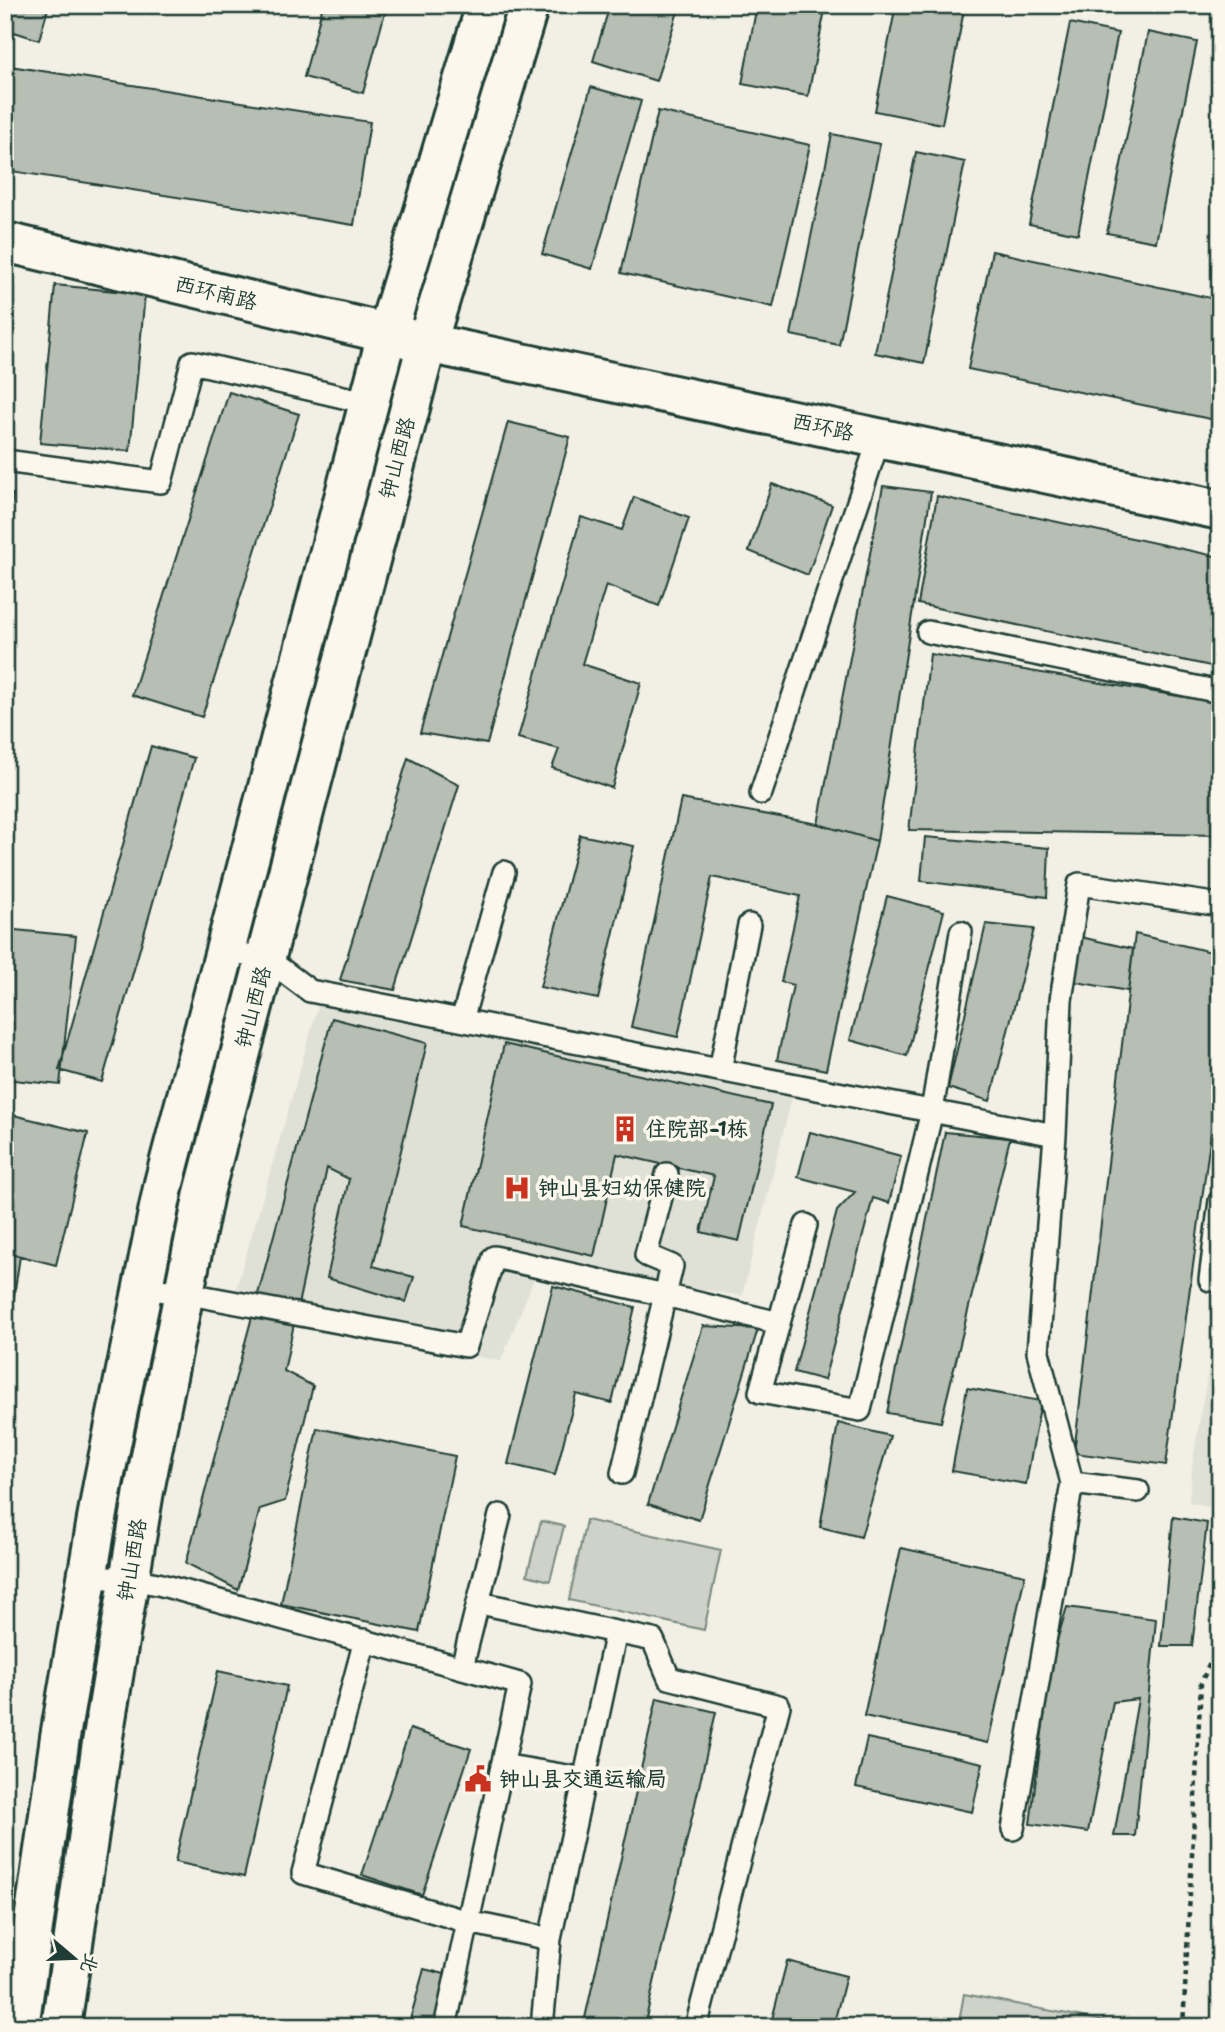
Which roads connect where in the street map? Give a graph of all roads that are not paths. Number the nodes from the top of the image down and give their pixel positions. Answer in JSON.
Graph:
{"nodes":[{"id":1,"x":486,"y":5,"type":"edge"},
{"id":2,"x":529,"y":5,"type":"edge"},
{"id":3,"x":5,"y":242,"type":"edge"},
{"id":4,"x":387,"y":334,"type":"junction"},
{"id":5,"x":427,"y":343,"type":"junction"},
{"id":6,"x":369,"y":403,"type":"junction"},
{"id":7,"x":879,"y":439,"type":"junction"},
{"id":8,"x":5,"y":461,"type":"edge"},
{"id":9,"x":1220,"y":510,"type":"edge"},
{"id":10,"x":928,"y":632,"type":"dead end"},
{"id":11,"x":1220,"y":692,"type":"edge"},
{"id":12,"x":761,"y":793,"type":"dead end"},
{"id":13,"x":504,"y":872,"type":"dead end"},
{"id":14,"x":1220,"y":905,"type":"edge"},
{"id":15,"x":749,"y":925,"type":"dead end"},
{"id":16,"x":961,"y":932,"type":"dead end"},
{"id":17,"x":225,"y":952,"type":"junction"},
{"id":18,"x":266,"y":958,"type":"junction"},
{"id":19,"x":462,"y":1020,"type":"junction"},
{"id":20,"x":720,"y":1070,"type":"junction"},
{"id":21,"x":932,"y":1111,"type":"junction"},
{"id":22,"x":1055,"y":1135,"type":"junction"},
{"id":23,"x":667,"y":1174,"type":"dead end"},
{"id":24,"x":1220,"y":1201,"type":"edge"},
{"id":25,"x":806,"y":1225,"type":"dead end"},
{"id":26,"x":1210,"y":1280,"type":"dead end"},
{"id":27,"x":143,"y":1288,"type":"junction"},
{"id":28,"x":184,"y":1293,"type":"junction"},
{"id":29,"x":665,"y":1295,"type":"junction"},
{"id":30,"x":779,"y":1323,"type":"junction"},
{"id":31,"x":622,"y":1473,"type":"dead end"},
{"id":32,"x":1072,"y":1483,"type":"junction"},
{"id":33,"x":1138,"y":1490,"type":"dead end"},
{"id":34,"x":500,"y":1515,"type":"dead end"},
{"id":35,"x":87,"y":1577,"type":"junction"},
{"id":36,"x":129,"y":1579,"type":"junction"},
{"id":37,"x":480,"y":1603,"type":"junction"},
{"id":38,"x":616,"y":1632,"type":"junction"},
{"id":39,"x":365,"y":1640,"type":"junction"},
{"id":40,"x":462,"y":1667,"type":"junction"},
{"id":41,"x":502,"y":1765,"type":"junction"},
{"id":42,"x":585,"y":1779,"type":"junction"},
{"id":43,"x":1013,"y":1829,"type":"dead end"},
{"id":44,"x":468,"y":1922,"type":"junction"},
{"id":45,"x":551,"y":1939,"type":"junction"},
{"id":46,"x":19,"y":2027,"type":"edge"},
{"id":47,"x":61,"y":2027,"type":"edge"},
{"id":48,"x":445,"y":2027,"type":"edge"},
{"id":49,"x":542,"y":2027,"type":"edge"},
{"id":50,"x":696,"y":2027,"type":"edge"}],
"edges":[{"from":1,"to":4,"type":"main road","name":"钟山西路"},
{"from":2,"to":5,"type":"main road","name":"钟山西路"},
{"from":3,"to":4,"type":"main road","name":"西环南路"},
{"from":4,"to":5,"type":"main road","name":"西环南路"},
{"from":4,"to":6,"type":"main road","name":"钟山西路"},
{"from":5,"to":7,"type":"main road","name":"西环路"},
{"from":5,"to":18,"type":"main road","name":"钟山西路"},
{"from":6,"to":8,"type":"lane"},
{"from":6,"to":17,"type":"main road","name":"钟山西路"},
{"from":7,"to":9,"type":"main road","name":"西环路"},
{"from":7,"to":12,"type":"lane"},
{"from":10,"to":11,"type":"lane"},
{"from":13,"to":19,"type":"lane"},
{"from":14,"to":22,"type":"lane"},
{"from":15,"to":20,"type":"lane"},
{"from":16,"to":21,"type":"lane"},
{"from":17,"to":18,"type":"lane"},
{"from":17,"to":27,"type":"main road","name":"钟山西路"},
{"from":18,"to":19,"type":"lane"},
{"from":18,"to":28,"type":"main road","name":"钟山西路"},
{"from":19,"to":20,"type":"lane"},
{"from":20,"to":21,"type":"lane"},
{"from":21,"to":22,"type":"lane"},
{"from":21,"to":30,"type":"lane"},
{"from":22,"to":32,"type":"lane"},
{"from":23,"to":29,"type":"lane"},
{"from":24,"to":26,"type":"lane"},
{"from":25,"to":30,"type":"lane"},
{"from":27,"to":28,"type":"lane"},
{"from":27,"to":35,"type":"main road","name":"钟山西路"},
{"from":28,"to":29,"type":"lane"},
{"from":28,"to":36,"type":"main road","name":"钟山西路"},
{"from":29,"to":30,"type":"lane"},
{"from":29,"to":31,"type":"lane"},
{"from":32,"to":33,"type":"lane"},
{"from":32,"to":43,"type":"lane"},
{"from":34,"to":37,"type":"lane"},
{"from":35,"to":36,"type":"lane"},
{"from":35,"to":46,"type":"main road","name":"钟山西路"},
{"from":36,"to":39,"type":"lane"},
{"from":36,"to":47,"type":"main road","name":"钟山西路"},
{"from":37,"to":38,"type":"lane"},
{"from":37,"to":40,"type":"lane"},
{"from":38,"to":42,"type":"lane"},
{"from":38,"to":50,"type":"lane"},
{"from":39,"to":40,"type":"lane"},
{"from":39,"to":44,"type":"lane"},
{"from":40,"to":41,"type":"lane"},
{"from":41,"to":42,"type":"lane"},
{"from":41,"to":44,"type":"lane"},
{"from":42,"to":45,"type":"lane"},
{"from":44,"to":45,"type":"lane"},
{"from":44,"to":48,"type":"lane"},
{"from":45,"to":49,"type":"lane"}]}
